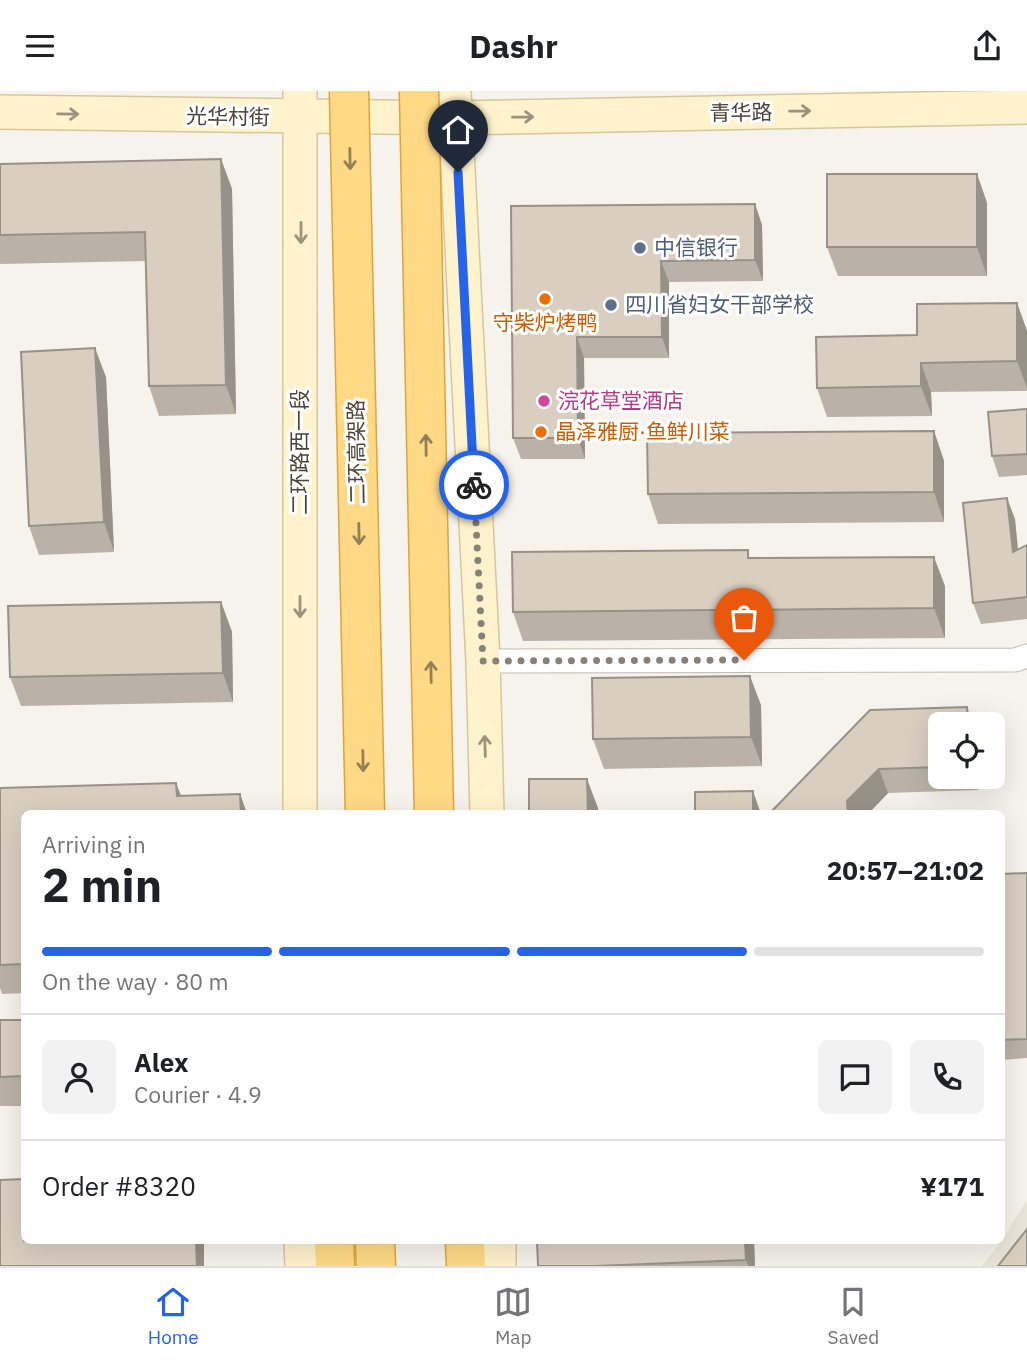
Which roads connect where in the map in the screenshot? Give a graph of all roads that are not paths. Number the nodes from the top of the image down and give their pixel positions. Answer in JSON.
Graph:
{"nodes":[{"id":1,"x":349,"y":91,"type":"edge"},
{"id":2,"x":419,"y":91,"type":"edge"},
{"id":3,"x":455,"y":104,"type":"edge"},
{"id":4,"x":301,"y":105,"type":"edge"},
{"id":5,"x":1027,"y":107,"type":"edge"},
{"id":6,"x":0,"y":112,"type":"edge"},
{"id":7,"x":1027,"y":656,"type":"edge"},
{"id":8,"x":483,"y":661,"type":"junction"},
{"id":9,"x":299,"y":810,"type":"edge"},
{"id":10,"x":365,"y":810,"type":"edge"},
{"id":11,"x":434,"y":810,"type":"edge"},
{"id":12,"x":487,"y":810,"type":"edge"},
{"id":13,"x":301,"y":1244,"type":"edge"},
{"id":14,"x":334,"y":1244,"type":"edge"},
{"id":15,"x":376,"y":1244,"type":"edge"},
{"id":16,"x":444,"y":1244,"type":"edge"},
{"id":17,"x":465,"y":1244,"type":"edge"},
{"id":18,"x":499,"y":1244,"type":"edge"},
{"id":19,"x":302,"y":1266,"type":"edge"},
{"id":20,"x":335,"y":1266,"type":"edge"},
{"id":21,"x":376,"y":1266,"type":"edge"},
{"id":22,"x":444,"y":1266,"type":"edge"},
{"id":23,"x":466,"y":1266,"type":"edge"},
{"id":24,"x":499,"y":1266,"type":"edge"}],
"edges":[{"from":1,"to":10,"type":"highway","name":"二环高架路","one_way":true,"bridge":true},
{"from":11,"to":2,"type":"highway","one_way":true,"bridge":true},
{"from":3,"to":4,"type":"main road","name":"光华村街"},
{"from":3,"to":5,"type":"main road","name":"青华路","one_way":true},
{"from":3,"to":8,"type":"main road"},
{"from":6,"to":4,"type":"main road","name":"光华村街","one_way":true},
{"from":4,"to":9,"type":"main road","name":"二环路西一段","one_way":true},
{"from":7,"to":8,"type":"street"},
{"from":12,"to":8,"type":"main road","one_way":true},
{"from":13,"to":19,"type":"main road"},
{"from":14,"to":20,"type":"highway"},
{"from":15,"to":21,"type":"highway"},
{"from":16,"to":22,"type":"highway"},
{"from":17,"to":23,"type":"highway"},
{"from":18,"to":24,"type":"main road"}]}
